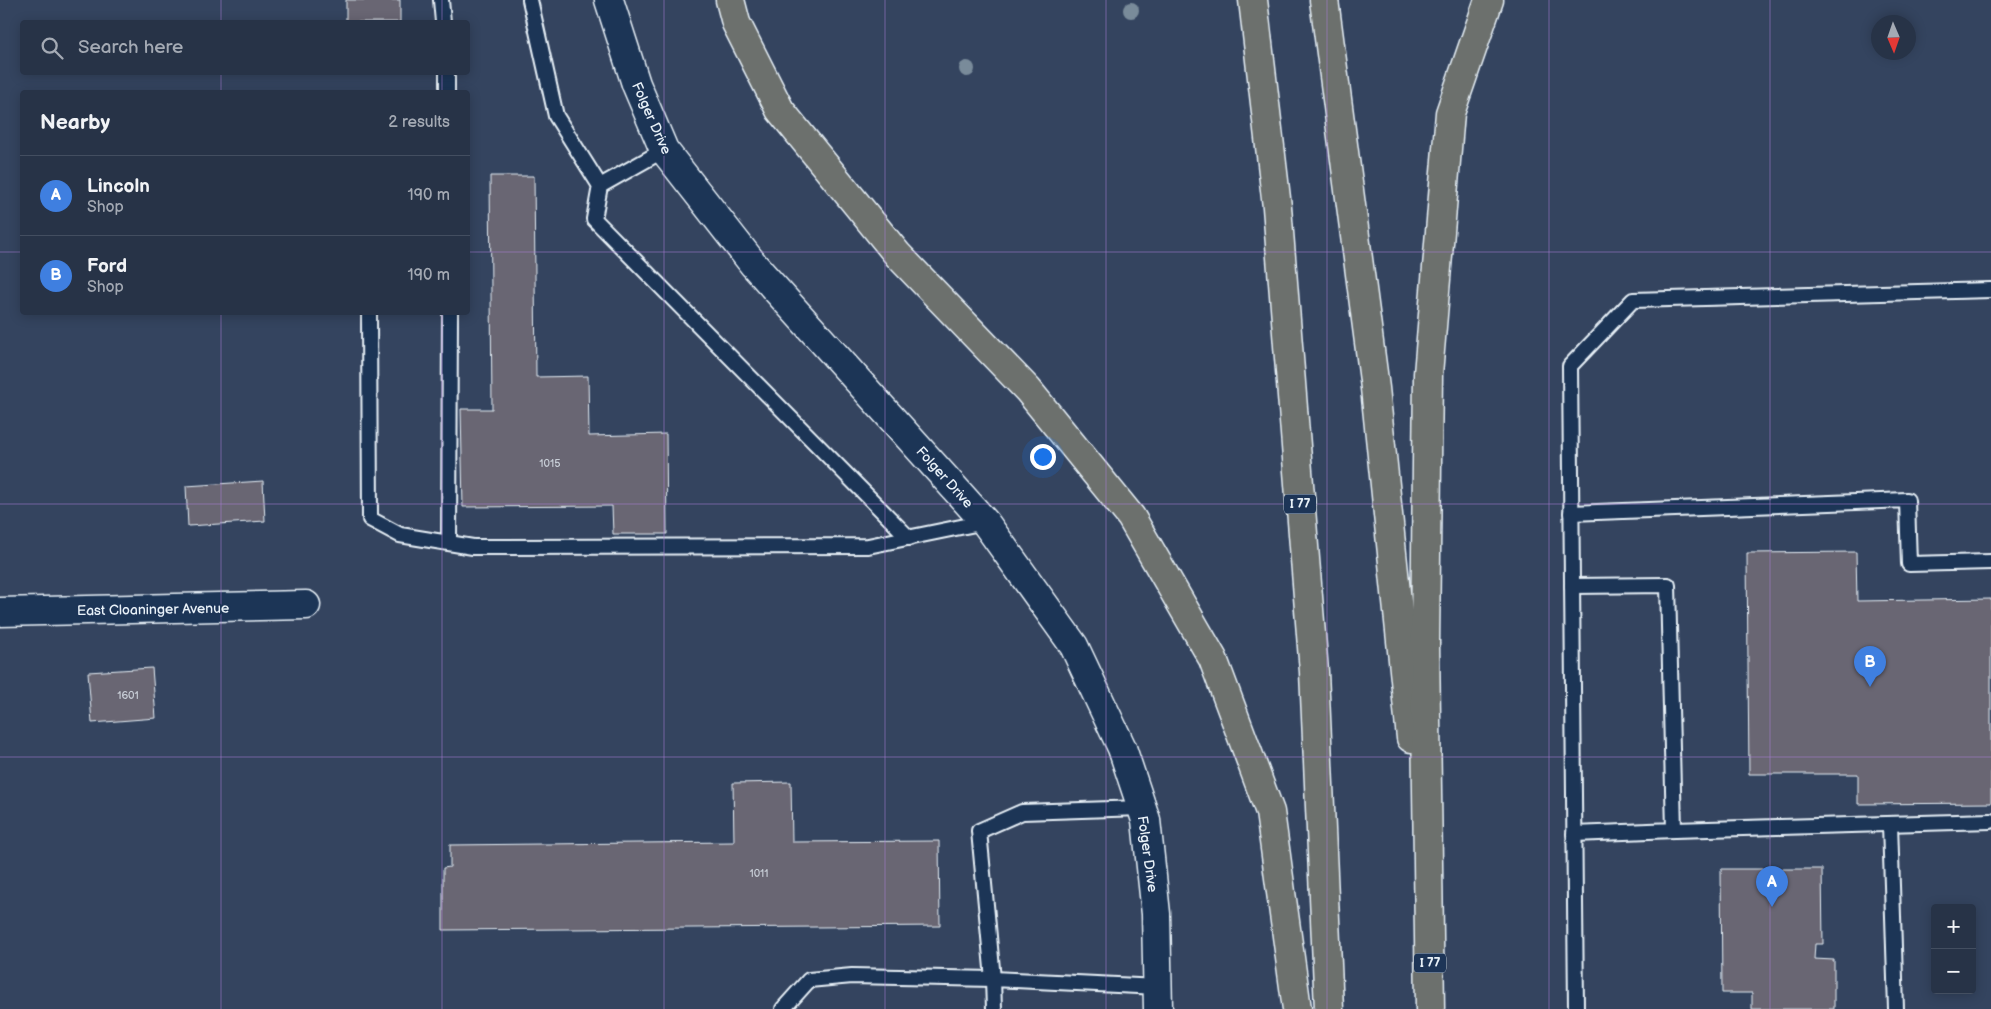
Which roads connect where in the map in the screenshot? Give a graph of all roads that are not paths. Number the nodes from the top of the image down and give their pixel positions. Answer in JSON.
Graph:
{"nodes":[{"id":1,"x":441,"y":0,"type":"edge"},
{"id":2,"x":530,"y":0,"type":"edge"},
{"id":3,"x":610,"y":0,"type":"edge"},
{"id":4,"x":730,"y":0,"type":"edge"},
{"id":5,"x":1253,"y":0,"type":"edge"},
{"id":6,"x":1324,"y":0,"type":"edge"},
{"id":7,"x":1489,"y":0,"type":"edge"},
{"id":8,"x":443,"y":20,"type":"edge"},
{"id":9,"x":447,"y":75,"type":"edge"},
{"id":10,"x":447,"y":90,"type":"edge"},
{"id":11,"x":664,"y":150,"type":"junction"},
{"id":12,"x":600,"y":186,"type":"junction"},
{"id":13,"x":1991,"y":290,"type":"edge"},
{"id":14,"x":369,"y":315,"type":"edge"},
{"id":15,"x":450,"y":315,"type":"edge"},
{"id":16,"x":1571,"y":512,"type":"junction"},
{"id":17,"x":985,"y":522,"type":"junction"},
{"id":18,"x":909,"y":538,"type":"junction"},
{"id":19,"x":449,"y":543,"type":"junction"},
{"id":20,"x":1991,"y":562,"type":"edge"},
{"id":21,"x":1572,"y":586,"type":"junction"},
{"id":22,"x":306,"y":605,"type":"dead end"},
{"id":23,"x":0,"y":612,"type":"edge"},
{"id":24,"x":1142,"y":808,"type":"junction"},
{"id":25,"x":1991,"y":821,"type":"edge"},
{"id":26,"x":1890,"y":824,"type":"junction"},
{"id":27,"x":1674,"y":830,"type":"junction"},
{"id":28,"x":1574,"y":834,"type":"junction"},
{"id":29,"x":1429,"y":918,"type":"junction"},
{"id":30,"x":992,"y":979,"type":"junction"},
{"id":31,"x":1158,"y":998,"type":"edge"},
{"id":32,"x":783,"y":1009,"type":"edge"},
{"id":33,"x":994,"y":1009,"type":"edge"},
{"id":34,"x":1297,"y":1009,"type":"edge"},
{"id":35,"x":1329,"y":1009,"type":"edge"},
{"id":36,"x":1430,"y":1009,"type":"edge"},
{"id":37,"x":1576,"y":1009,"type":"edge"},
{"id":38,"x":1896,"y":1009,"type":"edge"}],
"edges":[{"from":1,"to":8,"type":"lane"},
{"from":2,"to":12,"type":"lane"},
{"from":3,"to":11,"type":"street","name":"Folger Drive"},
{"from":4,"to":34,"type":"highway"},
{"from":5,"to":35,"type":"highway","number":"I 77"},
{"from":6,"to":29,"type":"highway","number":"I 77"},
{"from":7,"to":29,"type":"highway"},
{"from":9,"to":10,"type":"lane"},
{"from":11,"to":12,"type":"lane"},
{"from":11,"to":17,"type":"street","name":"Folger Drive"},
{"from":12,"to":18,"type":"lane"},
{"from":13,"to":16,"type":"lane"},
{"from":14,"to":19,"type":"lane"},
{"from":15,"to":19,"type":"lane"},
{"from":16,"to":20,"type":"lane"},
{"from":16,"to":21,"type":"lane"},
{"from":17,"to":18,"type":"lane"},
{"from":17,"to":24,"type":"street","name":"Folger Drive"},
{"from":18,"to":19,"type":"lane"},
{"from":21,"to":27,"type":"lane"},
{"from":21,"to":28,"type":"lane"},
{"from":22,"to":23,"type":"street","name":"East Cloaninger Avenue"},
{"from":24,"to":30,"type":"lane"},
{"from":24,"to":31,"type":"street","name":"Folger Drive"},
{"from":25,"to":26,"type":"lane"},
{"from":26,"to":27,"type":"lane"},
{"from":26,"to":38,"type":"lane"},
{"from":27,"to":28,"type":"lane"},
{"from":28,"to":37,"type":"lane"},
{"from":29,"to":36,"type":"highway","number":"I 77"},
{"from":30,"to":31,"type":"lane"},
{"from":30,"to":32,"type":"lane"},
{"from":30,"to":33,"type":"lane"}]}
